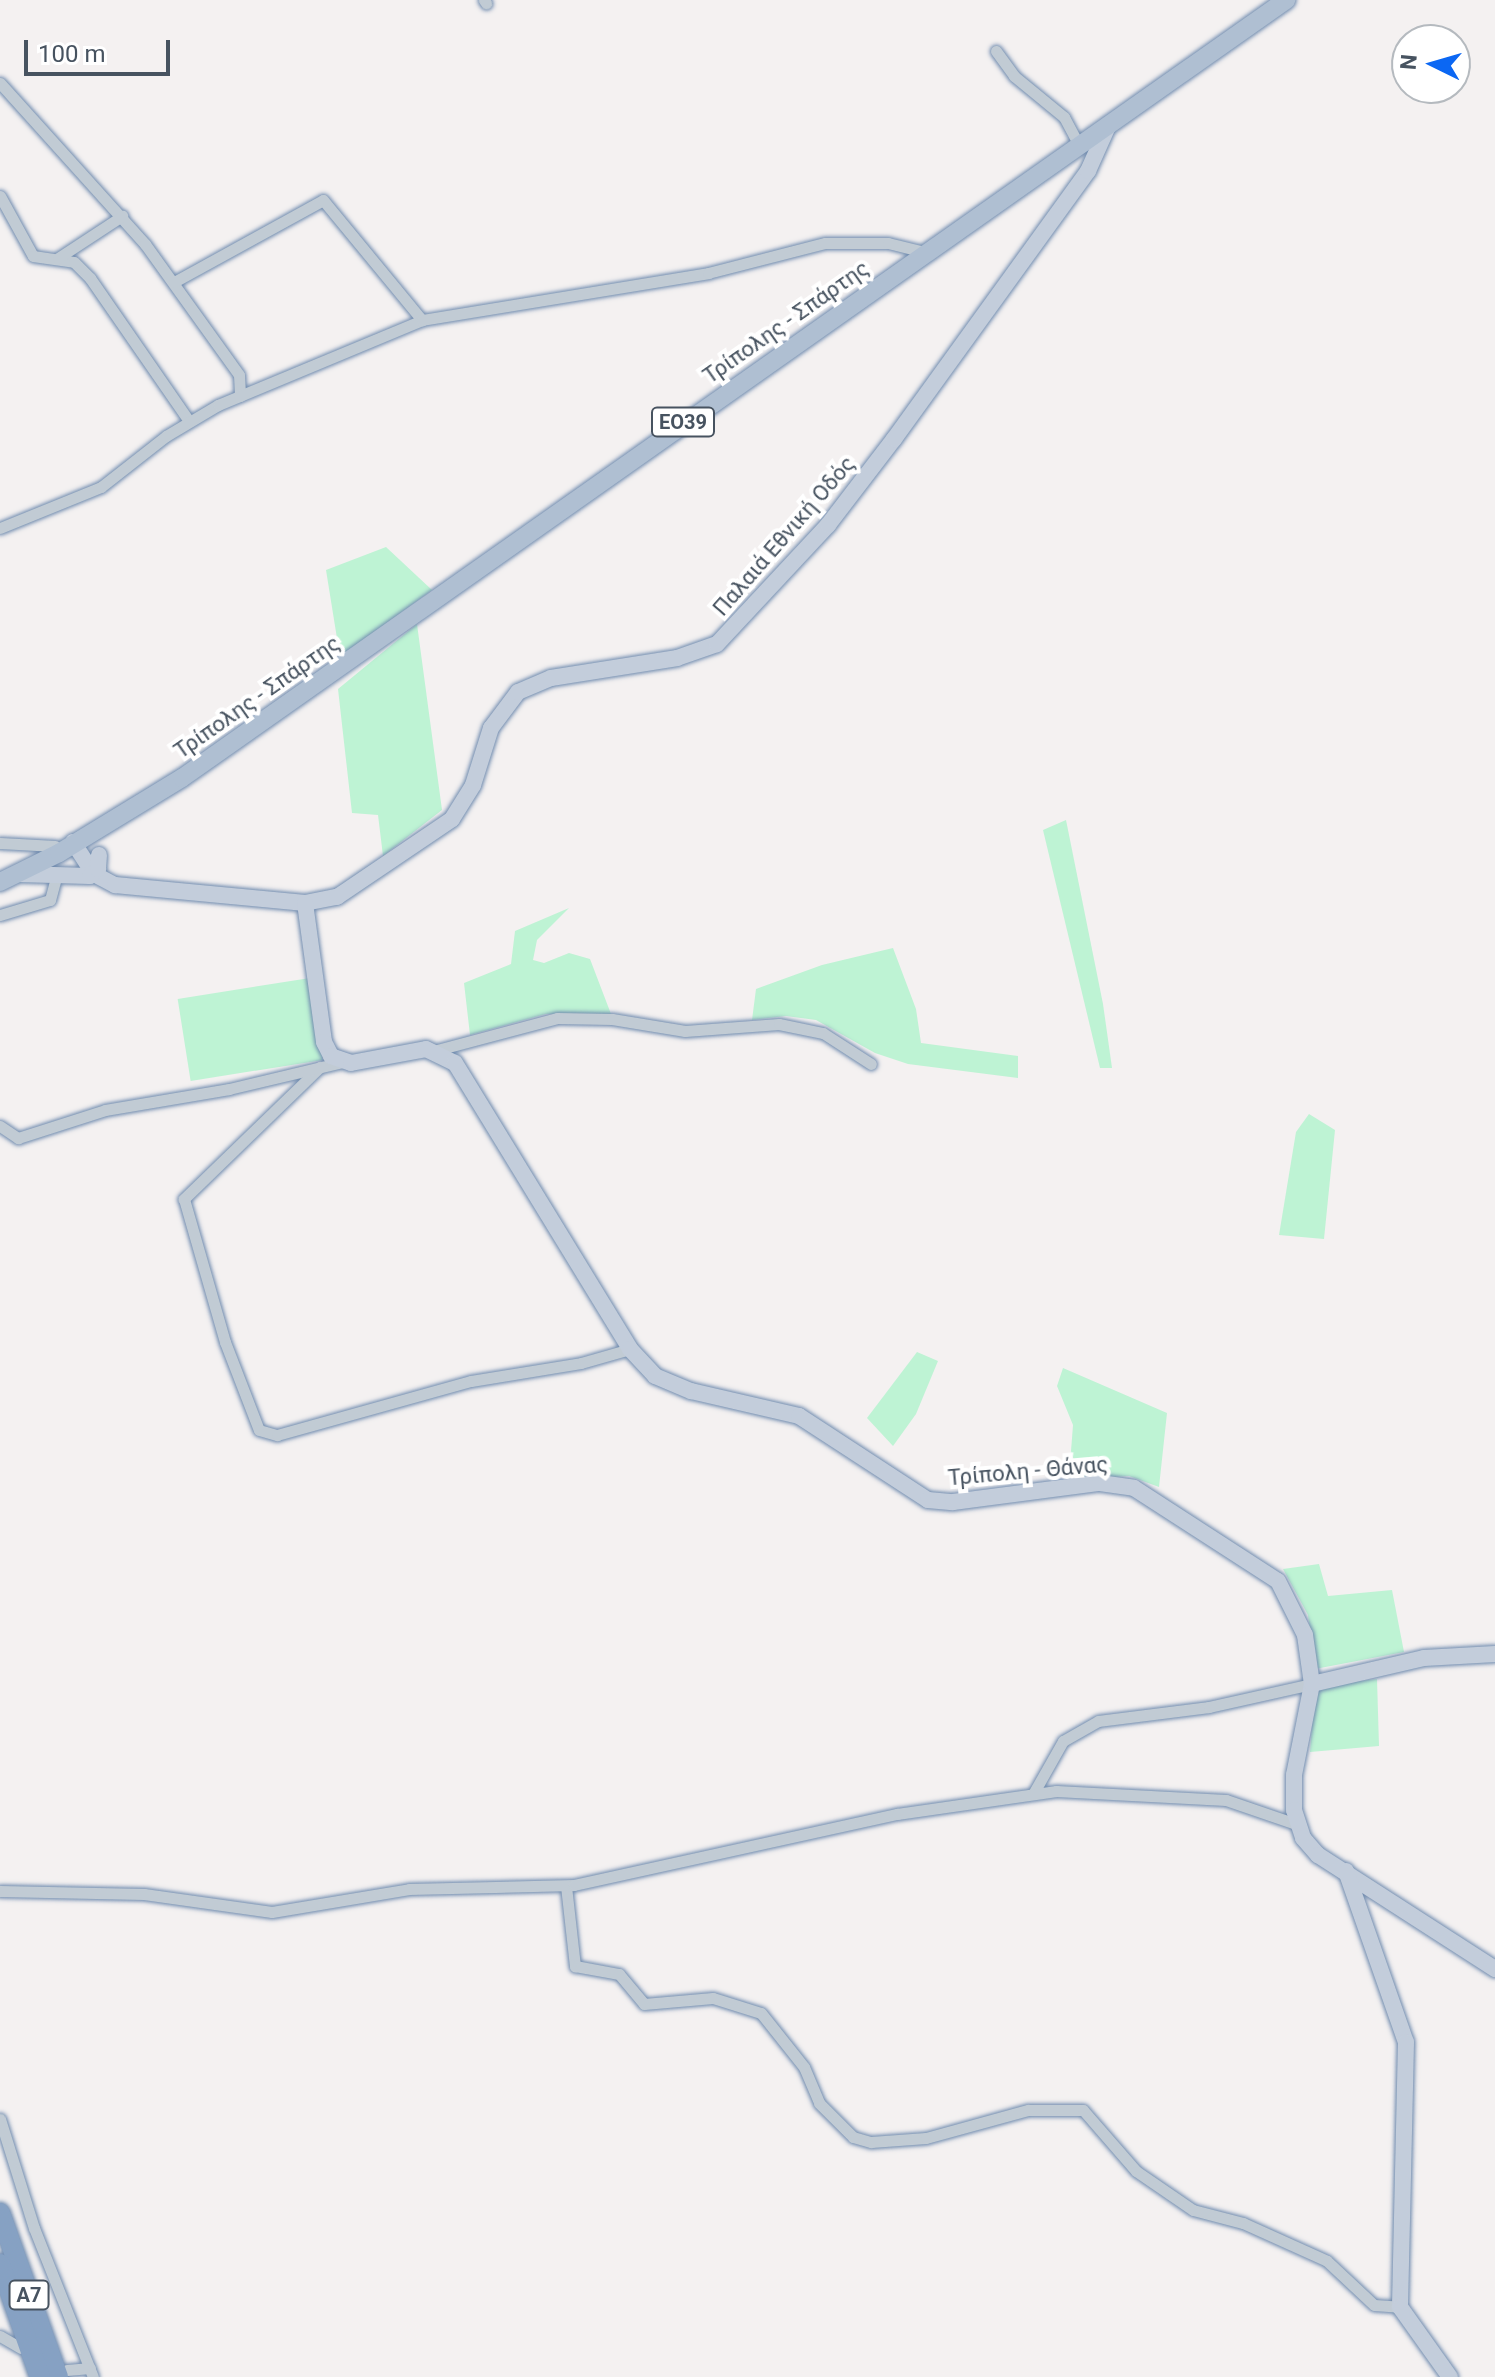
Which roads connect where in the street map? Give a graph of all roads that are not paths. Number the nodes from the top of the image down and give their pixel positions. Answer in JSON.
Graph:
{"nodes":[{"id":1,"x":1286,"y":0,"type":"edge"},
{"id":2,"x":996,"y":51,"type":"dead end"},
{"id":3,"x":2,"y":86,"type":"edge"},
{"id":4,"x":1109,"y":124,"type":"junction"},
{"id":5,"x":1079,"y":145,"type":"junction"},
{"id":6,"x":0,"y":196,"type":"edge"},
{"id":7,"x":122,"y":216,"type":"junction"},
{"id":8,"x":925,"y":252,"type":"junction"},
{"id":9,"x":57,"y":258,"type":"junction"},
{"id":10,"x":174,"y":282,"type":"junction"},
{"id":11,"x":422,"y":320,"type":"junction"},
{"id":12,"x":240,"y":396,"type":"junction"},
{"id":13,"x":189,"y":421,"type":"junction"},
{"id":14,"x":0,"y":528,"type":"edge"},
{"id":15,"x":71,"y":841,"type":"junction"},
{"id":16,"x":0,"y":843,"type":"edge"},
{"id":17,"x":16,"y":845,"type":"junction"},
{"id":18,"x":99,"y":855,"type":"junction"},
{"id":19,"x":9,"y":874,"type":"edge"},
{"id":20,"x":57,"y":874,"type":"junction"},
{"id":21,"x":94,"y":874,"type":"junction"},
{"id":22,"x":137,"y":886,"type":"junction"},
{"id":23,"x":305,"y":903,"type":"junction"},
{"id":24,"x":0,"y":915,"type":"edge"},
{"id":25,"x":437,"y":1050,"type":"junction"},
{"id":26,"x":342,"y":1062,"type":"junction"},
{"id":27,"x":871,"y":1064,"type":"dead end"},
{"id":28,"x":320,"y":1067,"type":"junction"},
{"id":29,"x":0,"y":1126,"type":"edge"},
{"id":30,"x":4,"y":1138,"type":"edge"},
{"id":31,"x":630,"y":1349,"type":"junction"},
{"id":32,"x":1495,"y":1654,"type":"edge"},
{"id":33,"x":1312,"y":1684,"type":"junction"},
{"id":34,"x":1033,"y":1794,"type":"junction"},
{"id":35,"x":1296,"y":1824,"type":"junction"},
{"id":36,"x":1346,"y":1871,"type":"junction"},
{"id":37,"x":566,"y":1886,"type":"junction"},
{"id":38,"x":0,"y":1891,"type":"edge"},
{"id":39,"x":1495,"y":1969,"type":"edge"},
{"id":40,"x":0,"y":2119,"type":"edge"},
{"id":41,"x":0,"y":2213,"type":"edge"},
{"id":42,"x":0,"y":2264,"type":"edge"},
{"id":43,"x":1400,"y":2307,"type":"junction"},
{"id":44,"x":0,"y":2336,"type":"edge"},
{"id":45,"x":21,"y":2348,"type":"dead end"},
{"id":46,"x":92,"y":2372,"type":"edge"},
{"id":47,"x":63,"y":2373,"type":"edge"},
{"id":48,"x":40,"y":2377,"type":"edge"},
{"id":49,"x":1450,"y":2377,"type":"edge"}],
"edges":[{"from":1,"to":4,"type":"main road","name":"Τρίπολης - Σπάρτης","number":"ΕΟ39"},
{"from":2,"to":5,"type":"street"},
{"from":3,"to":7,"type":"street"},
{"from":4,"to":5,"type":"main road","name":"Τρίπολης - Σπάρτης","number":"ΕΟ39"},
{"from":4,"to":23,"type":"main road","name":"Παλαιά Εθνική Οδός"},
{"from":5,"to":8,"type":"main road","name":"Τρίπολης - Σπάρτης","number":"ΕΟ39"},
{"from":6,"to":9,"type":"street"},
{"from":7,"to":9,"type":"street"},
{"from":7,"to":10,"type":"street"},
{"from":8,"to":11,"type":"street"},
{"from":8,"to":15,"type":"main road","name":"Τρίπολης - Σπάρτης","number":"ΕΟ39"},
{"from":9,"to":13,"type":"street"},
{"from":10,"to":11,"type":"street"},
{"from":10,"to":12,"type":"street"},
{"from":11,"to":12,"type":"street"},
{"from":12,"to":13,"type":"street"},
{"from":13,"to":14,"type":"street"},
{"from":15,"to":17,"type":"street"},
{"from":15,"to":18,"type":"main road"},
{"from":15,"to":19,"type":"main road","name":"Τρίπολης - Σπάρτης","number":"ΕΟ39"},
{"from":15,"to":21,"type":"main road"},
{"from":16,"to":17,"type":"street"},
{"from":17,"to":19,"type":"street"},
{"from":18,"to":21,"type":"main road"},
{"from":18,"to":22,"type":"main road"},
{"from":19,"to":20,"type":"main road","name":"Παλαιά Εθνική Οδός"},
{"from":20,"to":21,"type":"main road","name":"Παλαιά Εθνική Οδός"},
{"from":20,"to":24,"type":"street"},
{"from":21,"to":22,"type":"main road","name":"Παλαιά Εθνική Οδός"},
{"from":22,"to":23,"type":"main road","name":"Παλαιά Εθνική Οδός"},
{"from":23,"to":26,"type":"main road"},
{"from":25,"to":26,"type":"main road"},
{"from":25,"to":27,"type":"street"},
{"from":25,"to":31,"type":"main road","name":"Τρίπολη - Θάνας"},
{"from":26,"to":28,"type":"street"},
{"from":28,"to":30,"type":"street"},
{"from":28,"to":31,"type":"street"},
{"from":29,"to":30,"type":"street"},
{"from":31,"to":33,"type":"main road","name":"Τρίπολη - Θάνας"},
{"from":32,"to":33,"type":"main road"},
{"from":33,"to":34,"type":"street"},
{"from":33,"to":35,"type":"main road","name":"Τρίπολη - Θάνας"},
{"from":34,"to":35,"type":"street"},
{"from":34,"to":37,"type":"street"},
{"from":35,"to":36,"type":"main road"},
{"from":36,"to":39,"type":"main road"},
{"from":36,"to":43,"type":"main road"},
{"from":37,"to":38,"type":"street"},
{"from":37,"to":43,"type":"street"},
{"from":40,"to":46,"type":"street"},
{"from":41,"to":47,"type":"highway","number":"Α7"},
{"from":42,"to":48,"type":"highway","number":"Α7"},
{"from":43,"to":49,"type":"main road"},
{"from":44,"to":45,"type":"street"},
{"from":46,"to":47,"type":"street"}]}
